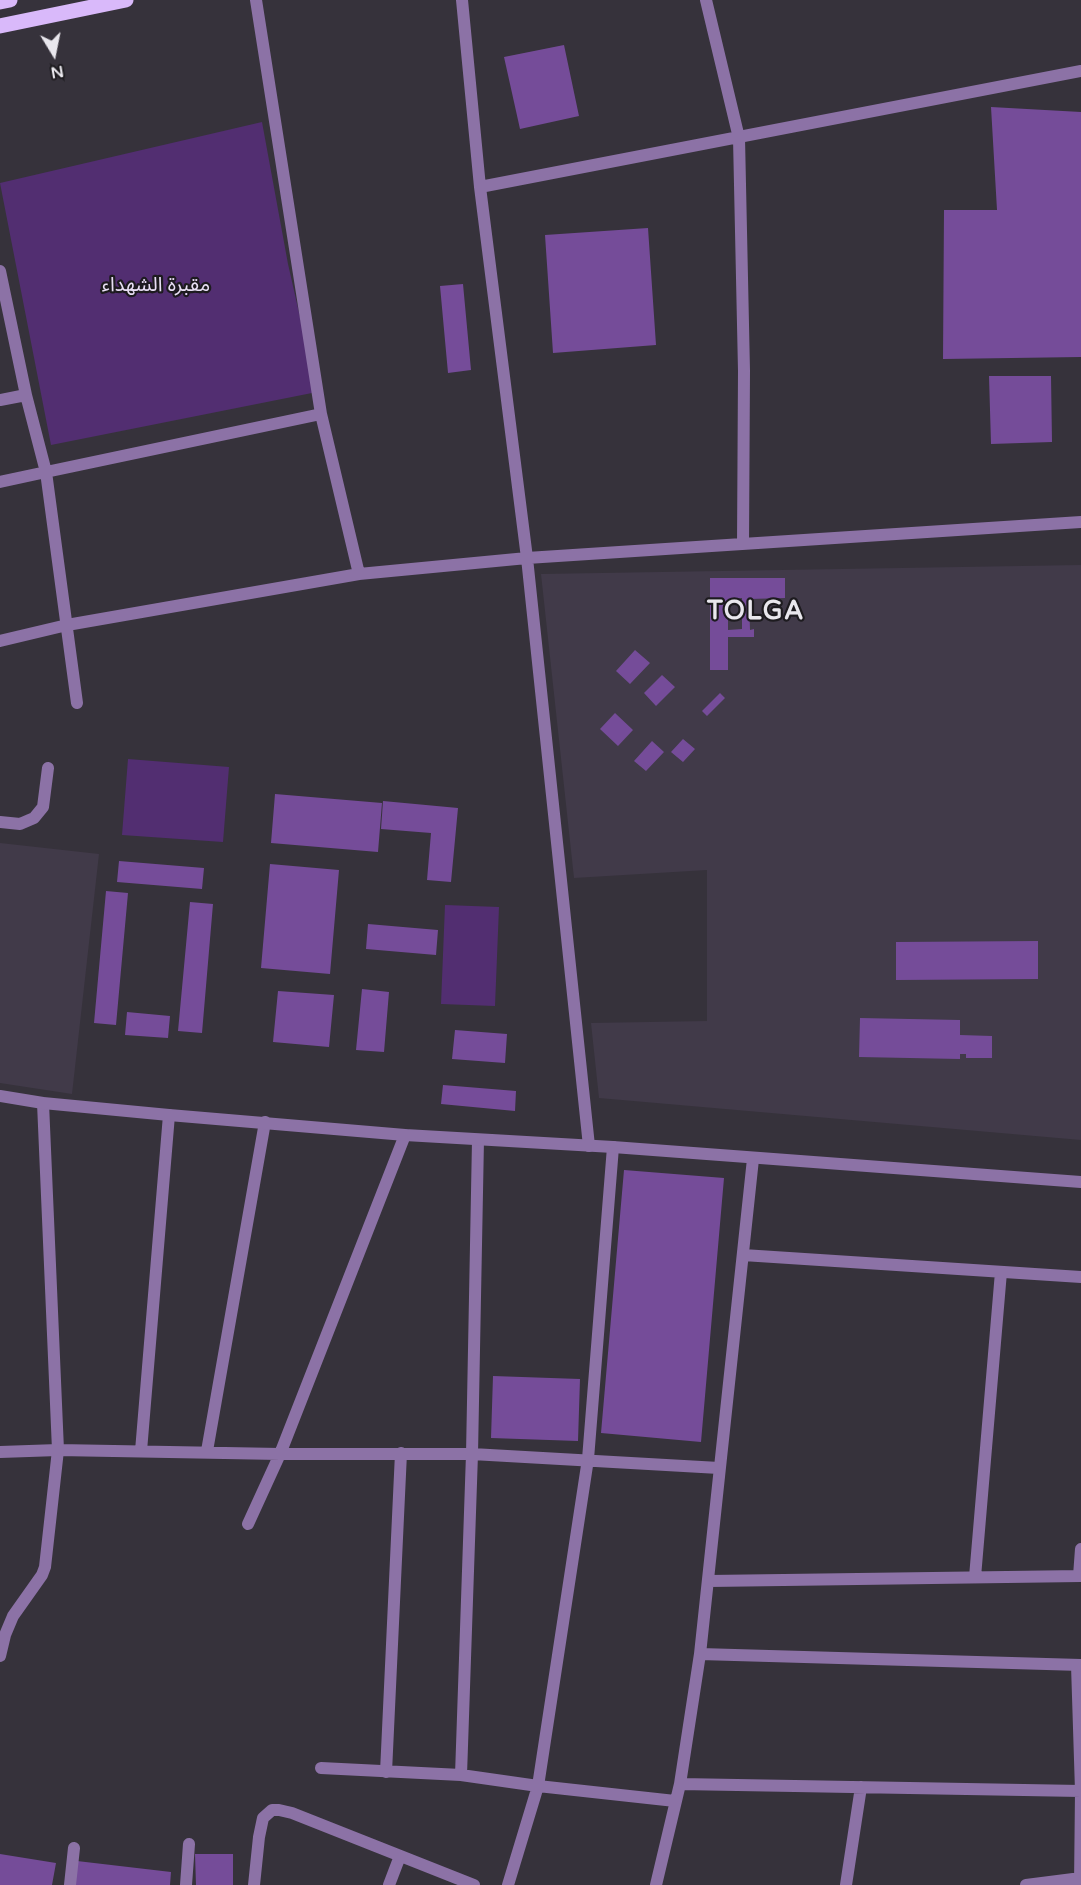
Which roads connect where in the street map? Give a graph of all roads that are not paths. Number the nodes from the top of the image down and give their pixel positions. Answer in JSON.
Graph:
{"nodes":[{"id":1,"x":10,"y":0,"type":"edge"},
{"id":2,"x":126,"y":0,"type":"edge"},
{"id":3,"x":256,"y":0,"type":"edge"},
{"id":4,"x":462,"y":0,"type":"edge"},
{"id":5,"x":706,"y":0,"type":"edge"},
{"id":6,"x":0,"y":2,"type":"edge"},
{"id":7,"x":0,"y":26,"type":"edge"},
{"id":8,"x":1081,"y":71,"type":"edge"},
{"id":9,"x":739,"y":138,"type":"junction"},
{"id":10,"x":480,"y":187,"type":"junction"},
{"id":11,"x":0,"y":271,"type":"edge"},
{"id":12,"x":26,"y":395,"type":"junction"},
{"id":13,"x":0,"y":400,"type":"edge"},
{"id":14,"x":321,"y":414,"type":"junction"},
{"id":15,"x":46,"y":472,"type":"junction"},
{"id":16,"x":0,"y":482,"type":"edge"},
{"id":17,"x":1081,"y":522,"type":"edge"},
{"id":18,"x":743,"y":544,"type":"junction"},
{"id":19,"x":526,"y":558,"type":"junction"},
{"id":20,"x":359,"y":574,"type":"junction"},
{"id":21,"x":67,"y":625,"type":"junction"},
{"id":22,"x":0,"y":641,"type":"edge"},
{"id":23,"x":77,"y":703,"type":"dead end"},
{"id":24,"x":48,"y":768,"type":"dead end"},
{"id":25,"x":0,"y":822,"type":"edge"},
{"id":26,"x":0,"y":1096,"type":"edge"},
{"id":27,"x":43,"y":1103,"type":"junction"},
{"id":28,"x":169,"y":1116,"type":"junction"},
{"id":29,"x":265,"y":1122,"type":"junction"},
{"id":30,"x":405,"y":1135,"type":"junction"},
{"id":31,"x":478,"y":1140,"type":"junction"},
{"id":32,"x":589,"y":1146,"type":"junction"},
{"id":33,"x":613,"y":1147,"type":"junction"},
{"id":34,"x":753,"y":1159,"type":"junction"},
{"id":35,"x":1081,"y":1182,"type":"edge"},
{"id":36,"x":743,"y":1256,"type":"junction"},
{"id":37,"x":1001,"y":1272,"type":"junction"},
{"id":38,"x":1081,"y":1277,"type":"edge"},
{"id":39,"x":58,"y":1450,"type":"junction"},
{"id":40,"x":141,"y":1451,"type":"junction"},
{"id":41,"x":207,"y":1451,"type":"junction"},
{"id":42,"x":0,"y":1452,"type":"edge"},
{"id":43,"x":401,"y":1453,"type":"junction"},
{"id":44,"x":280,"y":1454,"type":"junction"},
{"id":45,"x":472,"y":1454,"type":"junction"},
{"id":46,"x":588,"y":1459,"type":"junction"},
{"id":47,"x":719,"y":1468,"type":"junction"},
{"id":48,"x":248,"y":1524,"type":"dead end"},
{"id":49,"x":1081,"y":1549,"type":"edge"},
{"id":50,"x":1080,"y":1576,"type":"edge"},
{"id":51,"x":975,"y":1577,"type":"junction"},
{"id":52,"x":709,"y":1581,"type":"junction"},
{"id":53,"x":700,"y":1654,"type":"junction"},
{"id":54,"x":0,"y":1656,"type":"edge"},
{"id":55,"x":1079,"y":1665,"type":"edge"},
{"id":56,"x":321,"y":1768,"type":"dead end"},
{"id":57,"x":386,"y":1772,"type":"junction"},
{"id":58,"x":461,"y":1775,"type":"junction"},
{"id":59,"x":680,"y":1784,"type":"junction"},
{"id":60,"x":538,"y":1786,"type":"junction"},
{"id":61,"x":861,"y":1787,"type":"junction"},
{"id":62,"x":1081,"y":1791,"type":"edge"},
{"id":63,"x":675,"y":1801,"type":"junction"},
{"id":64,"x":189,"y":1844,"type":"dead end"},
{"id":65,"x":74,"y":1848,"type":"dead end"},
{"id":66,"x":400,"y":1856,"type":"junction"},
{"id":67,"x":1081,"y":1878,"type":"edge"},
{"id":68,"x":70,"y":1885,"type":"edge"},
{"id":69,"x":186,"y":1885,"type":"edge"},
{"id":70,"x":254,"y":1885,"type":"edge"},
{"id":71,"x":389,"y":1885,"type":"edge"},
{"id":72,"x":474,"y":1885,"type":"edge"},
{"id":73,"x":508,"y":1885,"type":"edge"},
{"id":74,"x":656,"y":1885,"type":"edge"},
{"id":75,"x":846,"y":1885,"type":"edge"},
{"id":76,"x":1026,"y":1885,"type":"edge"},
{"id":77,"x":1080,"y":1885,"type":"edge"}],
"edges":[{"from":1,"to":6,"type":"main road"},
{"from":2,"to":7,"type":"main road"},
{"from":3,"to":14,"type":"street"},
{"from":4,"to":10,"type":"street"},
{"from":5,"to":9,"type":"street"},
{"from":8,"to":9,"type":"street"},
{"from":9,"to":10,"type":"street"},
{"from":9,"to":18,"type":"street"},
{"from":10,"to":19,"type":"street"},
{"from":11,"to":12,"type":"street"},
{"from":12,"to":13,"type":"street"},
{"from":12,"to":15,"type":"street"},
{"from":14,"to":15,"type":"street"},
{"from":14,"to":20,"type":"street"},
{"from":15,"to":16,"type":"street"},
{"from":15,"to":21,"type":"street"},
{"from":17,"to":18,"type":"street"},
{"from":18,"to":19,"type":"street"},
{"from":19,"to":20,"type":"street"},
{"from":19,"to":32,"type":"street"},
{"from":20,"to":21,"type":"street"},
{"from":21,"to":22,"type":"street"},
{"from":21,"to":23,"type":"street"},
{"from":24,"to":25,"type":"street"},
{"from":26,"to":27,"type":"street"},
{"from":27,"to":28,"type":"street"},
{"from":27,"to":39,"type":"street"},
{"from":28,"to":29,"type":"street"},
{"from":28,"to":40,"type":"street"},
{"from":29,"to":30,"type":"street"},
{"from":29,"to":41,"type":"street"},
{"from":30,"to":31,"type":"street"},
{"from":30,"to":44,"type":"street"},
{"from":31,"to":32,"type":"street"},
{"from":31,"to":45,"type":"street"},
{"from":32,"to":33,"type":"street"},
{"from":33,"to":34,"type":"street"},
{"from":33,"to":46,"type":"street"},
{"from":34,"to":35,"type":"street"},
{"from":34,"to":36,"type":"street"},
{"from":36,"to":37,"type":"street"},
{"from":36,"to":47,"type":"street"},
{"from":37,"to":38,"type":"street"},
{"from":37,"to":51,"type":"street"},
{"from":39,"to":40,"type":"street"},
{"from":39,"to":42,"type":"street"},
{"from":39,"to":54,"type":"street"},
{"from":40,"to":41,"type":"street"},
{"from":41,"to":44,"type":"street"},
{"from":43,"to":44,"type":"street"},
{"from":43,"to":45,"type":"street"},
{"from":43,"to":57,"type":"street"},
{"from":44,"to":48,"type":"street"},
{"from":45,"to":46,"type":"street"},
{"from":45,"to":58,"type":"street"},
{"from":46,"to":47,"type":"street"},
{"from":46,"to":60,"type":"street"},
{"from":47,"to":52,"type":"street"},
{"from":49,"to":50,"type":"street"},
{"from":50,"to":51,"type":"street"},
{"from":51,"to":52,"type":"street"},
{"from":52,"to":53,"type":"street"},
{"from":53,"to":55,"type":"street"},
{"from":53,"to":59,"type":"street"},
{"from":55,"to":62,"type":"street"},
{"from":56,"to":57,"type":"street"},
{"from":57,"to":58,"type":"street"},
{"from":58,"to":60,"type":"street"},
{"from":59,"to":61,"type":"street"},
{"from":59,"to":63,"type":"street"},
{"from":60,"to":63,"type":"street"},
{"from":60,"to":73,"type":"street"},
{"from":61,"to":62,"type":"street"},
{"from":61,"to":75,"type":"street"},
{"from":62,"to":67,"type":"street"},
{"from":63,"to":74,"type":"street"},
{"from":64,"to":69,"type":"street"},
{"from":65,"to":68,"type":"street"},
{"from":66,"to":70,"type":"street"},
{"from":66,"to":71,"type":"street"},
{"from":66,"to":72,"type":"street"},
{"from":67,"to":76,"type":"street"},
{"from":67,"to":77,"type":"street"}]}
